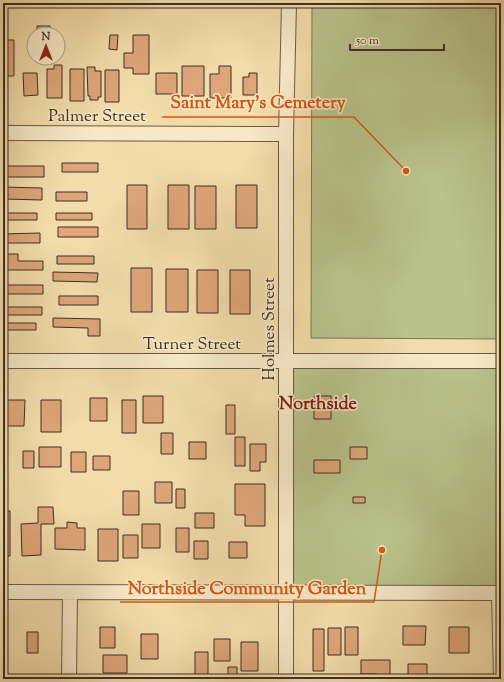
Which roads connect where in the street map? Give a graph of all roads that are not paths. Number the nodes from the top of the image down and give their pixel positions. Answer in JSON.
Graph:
{"nodes":[{"id":1,"x":289,"y":3,"type":"edge"},
{"id":2,"x":3,"y":133,"type":"edge"},
{"id":3,"x":286,"y":134,"type":"junction"},
{"id":4,"x":3,"y":361,"type":"edge"},
{"id":5,"x":286,"y":361,"type":"junction"},
{"id":6,"x":501,"y":361,"type":"edge"},
{"id":7,"x":3,"y":592,"type":"edge"},
{"id":8,"x":70,"y":593,"type":"junction"},
{"id":9,"x":287,"y":593,"type":"junction"},
{"id":10,"x":500,"y":594,"type":"edge"},
{"id":11,"x":501,"y":678,"type":"edge"},
{"id":12,"x":69,"y":679,"type":"edge"},
{"id":13,"x":286,"y":679,"type":"edge"}],
"edges":[{"from":1,"to":3,"type":"street","name":"Holmes Street"},
{"from":2,"to":3,"type":"street","name":"Palmer Street"},
{"from":3,"to":5,"type":"street","name":"Holmes Street"},
{"from":4,"to":5,"type":"street","name":"Turner Street"},
{"from":5,"to":6,"type":"street","name":"Turner Street"},
{"from":5,"to":9,"type":"street","name":"Holmes Street"},
{"from":7,"to":8,"type":"street"},
{"from":8,"to":9,"type":"street"},
{"from":8,"to":12,"type":"street"},
{"from":9,"to":10,"type":"street"},
{"from":9,"to":13,"type":"street","name":"Holmes Street"},
{"from":10,"to":11,"type":"street"}]}
